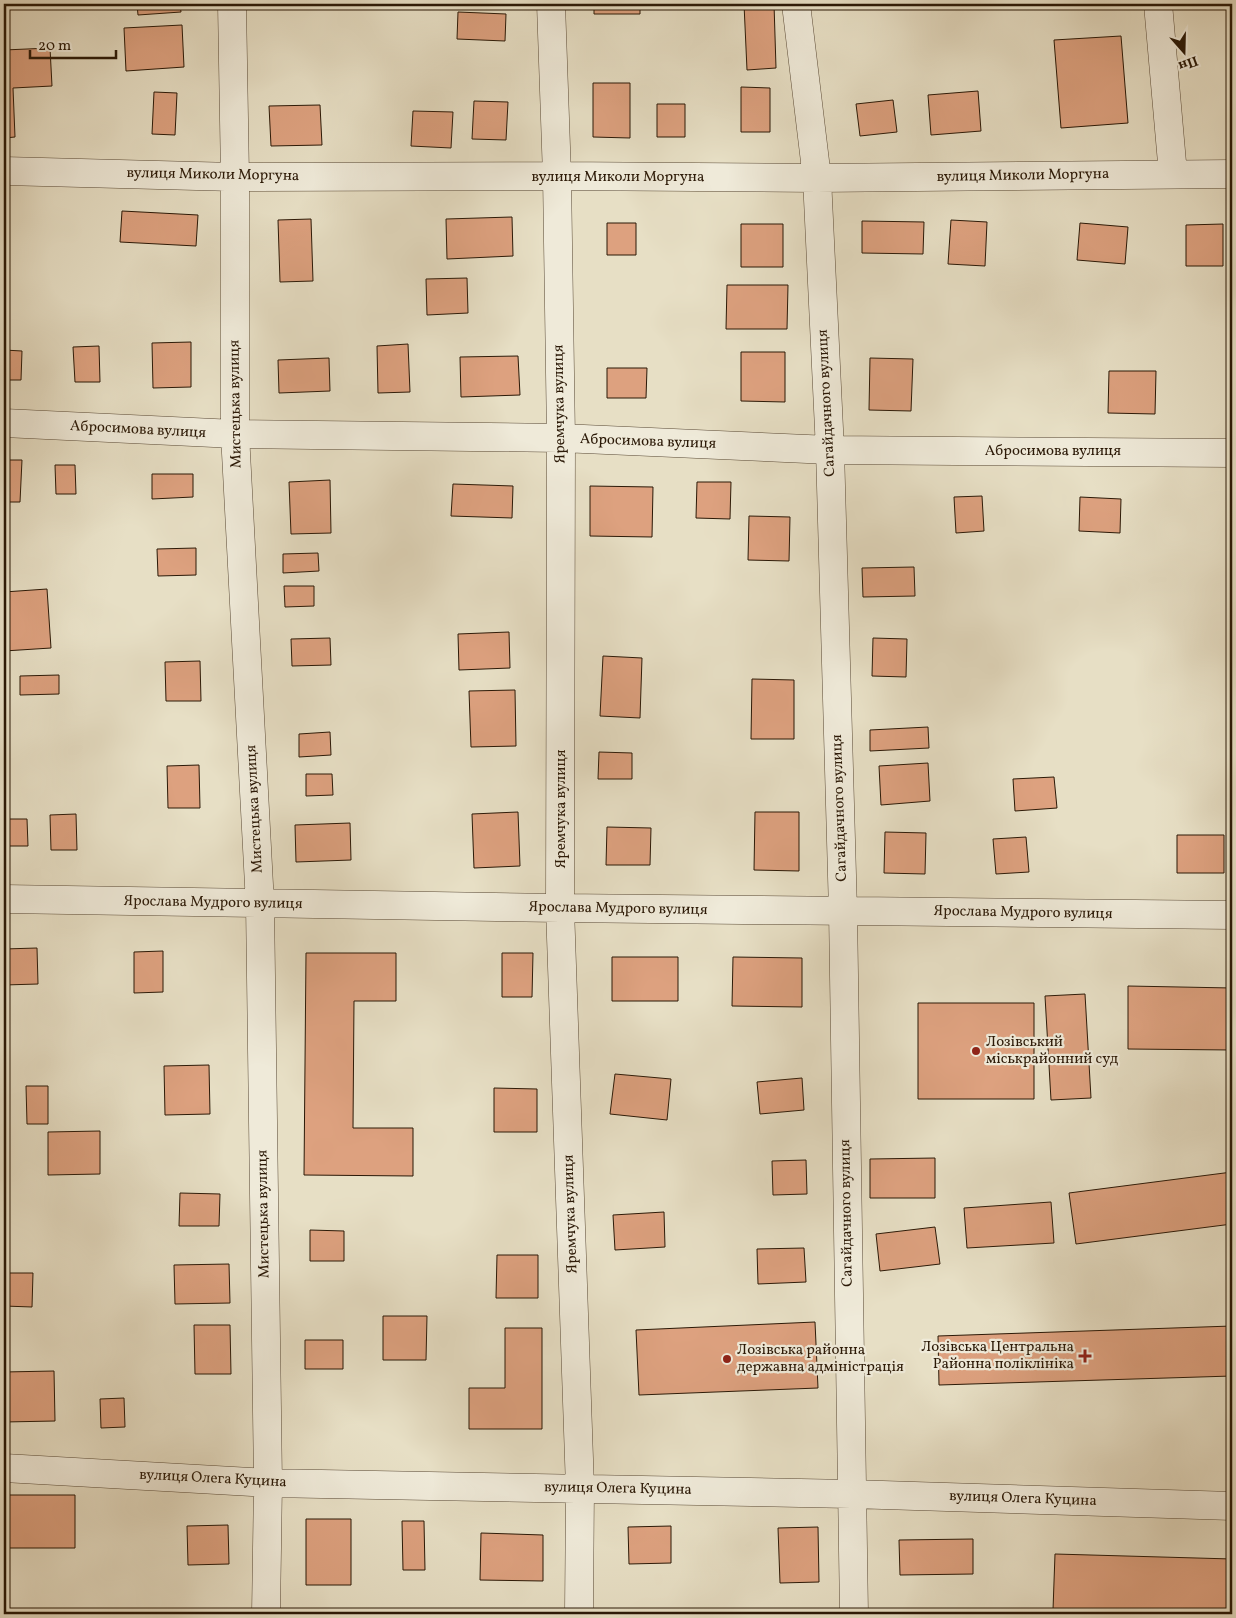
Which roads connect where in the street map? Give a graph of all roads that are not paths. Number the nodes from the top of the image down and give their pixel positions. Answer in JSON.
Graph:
{"nodes":[{"id":1,"x":232,"y":4,"type":"edge"},
{"id":2,"x":552,"y":4,"type":"edge"},
{"id":3,"x":796,"y":4,"type":"edge"},
{"id":4,"x":1158,"y":4,"type":"edge"},
{"id":5,"x":4,"y":171,"type":"edge"},
{"id":6,"x":1173,"y":174,"type":"junction"},
{"id":7,"x":1232,"y":174,"type":"edge"},
{"id":8,"x":557,"y":176,"type":"junction"},
{"id":9,"x":236,"y":177,"type":"junction"},
{"id":10,"x":817,"y":178,"type":"junction"},
{"id":11,"x":4,"y":424,"type":"edge"},
{"id":12,"x":235,"y":434,"type":"junction"},
{"id":13,"x":561,"y":438,"type":"junction"},
{"id":14,"x":830,"y":450,"type":"junction"},
{"id":15,"x":1232,"y":453,"type":"edge"},
{"id":16,"x":4,"y":899,"type":"edge"},
{"id":17,"x":260,"y":904,"type":"junction"},
{"id":18,"x":560,"y":908,"type":"junction"},
{"id":19,"x":843,"y":911,"type":"junction"},
{"id":20,"x":1232,"y":915,"type":"edge"},
{"id":21,"x":4,"y":1468,"type":"edge"},
{"id":22,"x":268,"y":1483,"type":"junction"},
{"id":23,"x":580,"y":1488,"type":"junction"},
{"id":24,"x":851,"y":1494,"type":"junction"},
{"id":25,"x":1232,"y":1506,"type":"edge"},
{"id":26,"x":266,"y":1614,"type":"edge"},
{"id":27,"x":579,"y":1614,"type":"edge"},
{"id":28,"x":854,"y":1614,"type":"edge"}],
"edges":[{"from":1,"to":9,"type":"street","name":"Мистецька вулиця"},
{"from":2,"to":8,"type":"street","name":"Яремчука вулиця"},
{"from":3,"to":10,"type":"street","name":"Сагайдачного вулиця"},
{"from":4,"to":6,"type":"street"},
{"from":5,"to":9,"type":"street","name":"вулиця Миколи Моргуна"},
{"from":6,"to":7,"type":"street","name":"вулиця Миколи Моргуна"},
{"from":6,"to":10,"type":"street","name":"вулиця Миколи Моргуна"},
{"from":8,"to":9,"type":"street","name":"вулиця Миколи Моргуна"},
{"from":8,"to":10,"type":"street","name":"вулиця Миколи Моргуна"},
{"from":8,"to":13,"type":"street","name":"Яремчука вулиця"},
{"from":9,"to":12,"type":"street","name":"Мистецька вулиця"},
{"from":10,"to":14,"type":"street","name":"Сагайдачного вулиця"},
{"from":11,"to":12,"type":"street","name":"Абросимова вулиця"},
{"from":12,"to":13,"type":"street","name":"Абросимова вулиця"},
{"from":12,"to":17,"type":"street","name":"Мистецька вулиця"},
{"from":13,"to":14,"type":"street","name":"Абросимова вулиця"},
{"from":13,"to":18,"type":"street","name":"Яремчука вулиця"},
{"from":14,"to":15,"type":"street","name":"Абросимова вулиця"},
{"from":14,"to":19,"type":"street","name":"Сагайдачного вулиця"},
{"from":16,"to":17,"type":"street","name":"Ярослава Мудрого вулиця"},
{"from":17,"to":18,"type":"street","name":"Ярослава Мудрого вулиця"},
{"from":17,"to":22,"type":"street","name":"Мистецька вулиця"},
{"from":18,"to":19,"type":"street","name":"Ярослава Мудрого вулиця"},
{"from":18,"to":23,"type":"street","name":"Яремчука вулиця"},
{"from":19,"to":20,"type":"street","name":"Ярослава Мудрого вулиця"},
{"from":19,"to":24,"type":"street","name":"Сагайдачного вулиця"},
{"from":21,"to":22,"type":"street","name":"вулиця Олега Куцина"},
{"from":22,"to":23,"type":"street","name":"вулиця Олега Куцина"},
{"from":22,"to":26,"type":"street","name":"Мистецька вулиця"},
{"from":23,"to":24,"type":"street","name":"вулиця Олега Куцина"},
{"from":23,"to":27,"type":"street","name":"Яремчука вулиця"},
{"from":24,"to":25,"type":"street","name":"вулиця Олега Куцина"},
{"from":24,"to":28,"type":"street","name":"Сагайдачного вулиця"}]}
